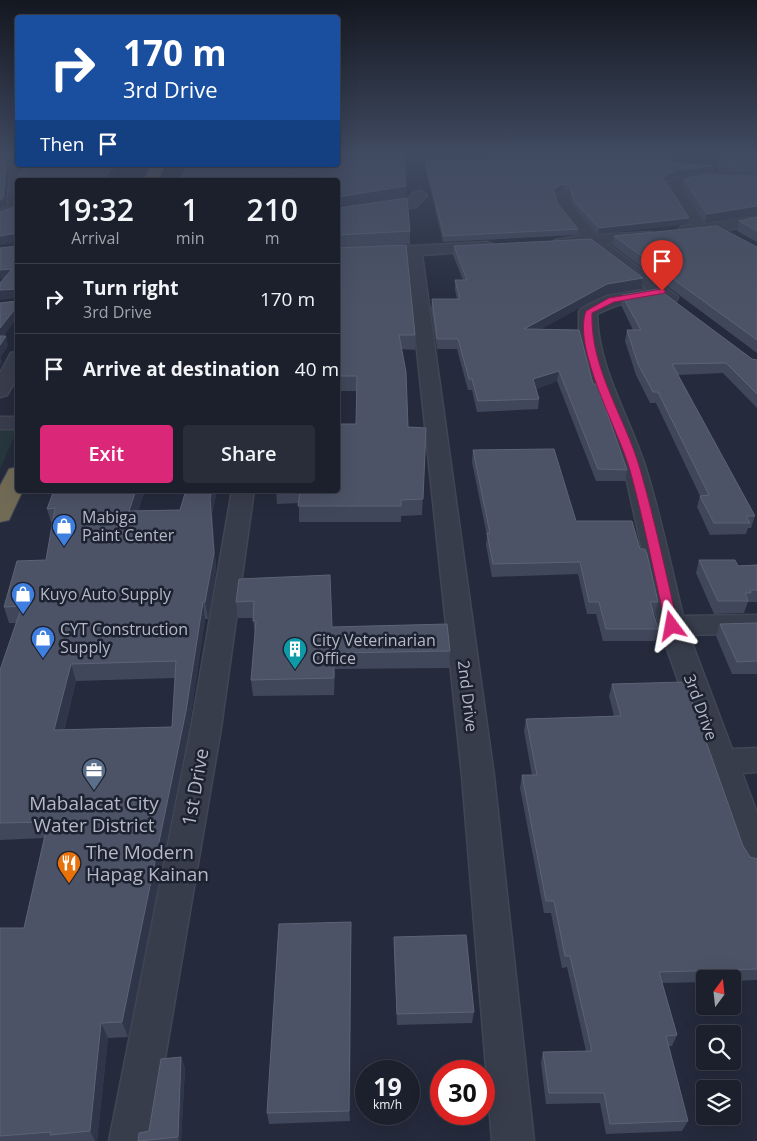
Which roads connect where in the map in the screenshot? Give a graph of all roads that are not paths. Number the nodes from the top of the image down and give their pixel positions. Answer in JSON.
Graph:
{"nodes":[{"id":1,"x":15,"y":206,"type":"edge"},
{"id":2,"x":396,"y":206,"type":"edge"},
{"id":3,"x":564,"y":206,"type":"edge"},
{"id":4,"x":685,"y":206,"type":"edge"},
{"id":5,"x":0,"y":215,"type":"edge"},
{"id":6,"x":340,"y":215,"type":"edge"},
{"id":7,"x":757,"y":220,"type":"edge"},
{"id":8,"x":699,"y":228,"type":"junction"},
{"id":9,"x":718,"y":228,"type":"junction"},
{"id":10,"x":593,"y":241,"type":"junction"},
{"id":11,"x":742,"y":242,"type":"edge"},
{"id":12,"x":543,"y":244,"type":"edge"},
{"id":13,"x":504,"y":246,"type":"edge"},
{"id":14,"x":414,"y":252,"type":"junction"},
{"id":15,"x":340,"y":255,"type":"edge"},
{"id":16,"x":662,"y":291,"type":"junction"},
{"id":17,"x":686,"y":310,"type":"edge"},
{"id":18,"x":15,"y":362,"type":"edge"},
{"id":19,"x":0,"y":391,"type":"edge"},
{"id":20,"x":0,"y":423,"type":"edge"},
{"id":21,"x":15,"y":423,"type":"edge"},
{"id":22,"x":10,"y":481,"type":"edge"},
{"id":23,"x":243,"y":493,"type":"edge"},
{"id":24,"x":0,"y":514,"type":"edge"},
{"id":25,"x":757,"y":624,"type":"edge"},
{"id":26,"x":672,"y":626,"type":"junction"},
{"id":27,"x":757,"y":760,"type":"edge"},
{"id":28,"x":720,"y":762,"type":"junction"},
{"id":29,"x":757,"y":857,"type":"edge"},
{"id":30,"x":130,"y":1141,"type":"edge"},
{"id":31,"x":513,"y":1141,"type":"edge"}],
"edges":[{"from":1,"to":5,"type":"street"},
{"from":2,"to":6,"type":"street"},
{"from":3,"to":10,"type":"street"},
{"from":4,"to":8,"type":"street"},
{"from":7,"to":9,"type":"street"},
{"from":8,"to":9,"type":"street"},
{"from":8,"to":10,"type":"street"},
{"from":9,"to":11,"type":"street"},
{"from":10,"to":12,"type":"street"},
{"from":10,"to":16,"type":"street"},
{"from":13,"to":14,"type":"street"},
{"from":14,"to":15,"type":"street"},
{"from":14,"to":31,"type":"street","name":"2nd Drive"},
{"from":16,"to":17,"type":"street"},
{"from":16,"to":26,"type":"street","name":"3rd Drive"},
{"from":18,"to":19,"type":"street"},
{"from":20,"to":21,"type":"street"},
{"from":22,"to":24,"type":"highway"},
{"from":23,"to":30,"type":"street","name":"1st Drive"},
{"from":25,"to":26,"type":"street"},
{"from":26,"to":28,"type":"street","name":"3rd Drive"},
{"from":27,"to":28,"type":"street"},
{"from":28,"to":29,"type":"street","name":"3rd Drive"}]}
